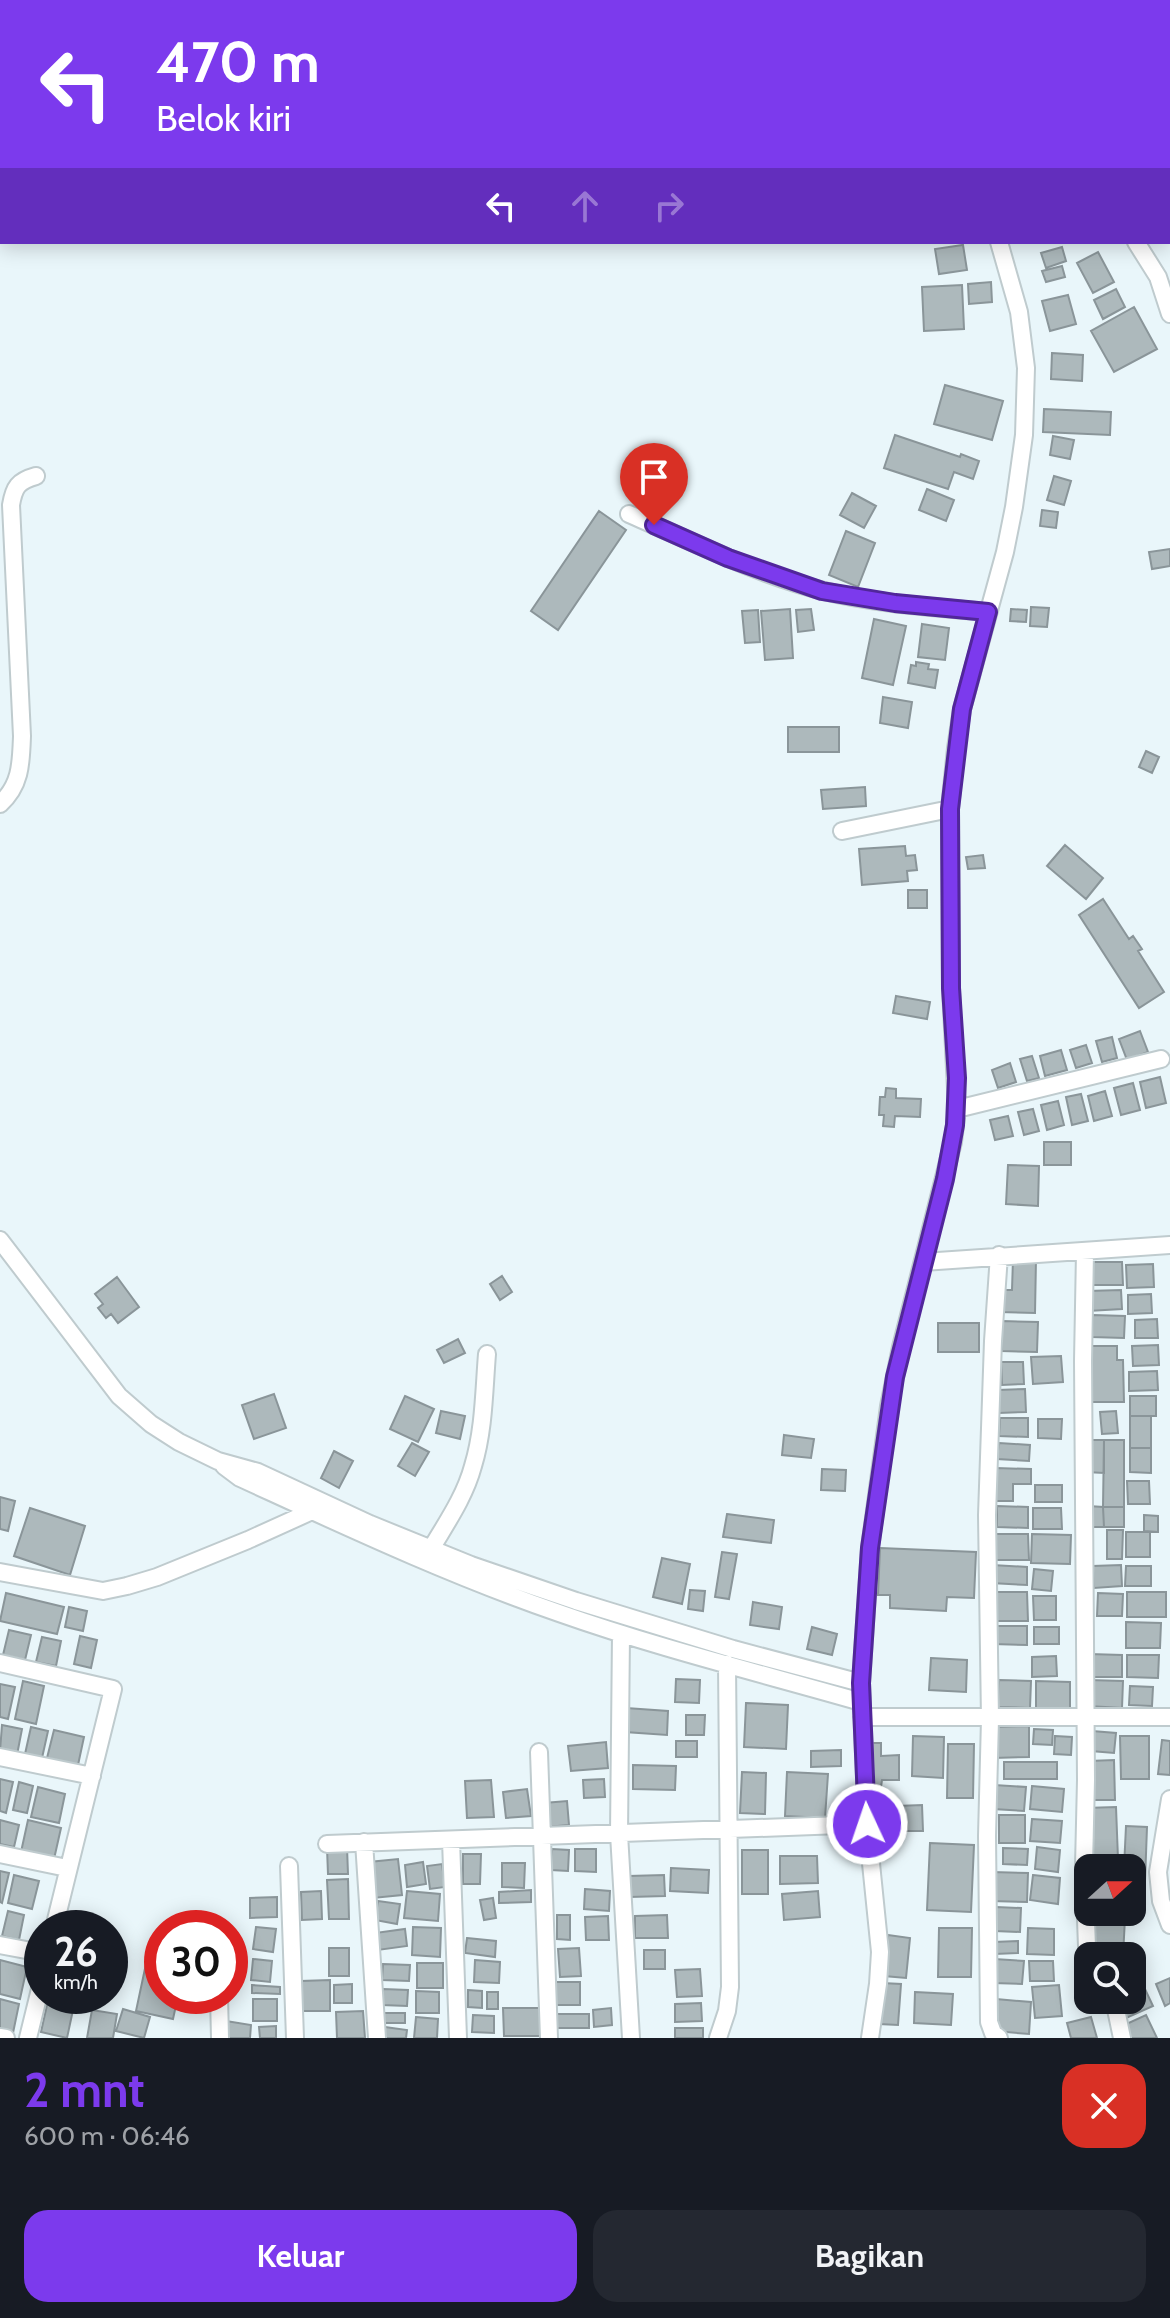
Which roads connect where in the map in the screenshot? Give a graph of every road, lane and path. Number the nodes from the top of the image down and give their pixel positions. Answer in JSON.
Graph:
{"nodes":[{"id":1,"x":1000,"y":244,"type":"edge"},
{"id":2,"x":1137,"y":244,"type":"edge"},
{"id":3,"x":1170,"y":314,"type":"edge"},
{"id":4,"x":36,"y":476,"type":"dead end"},
{"id":5,"x":629,"y":514,"type":"dead end"},
{"id":6,"x":988,"y":612,"type":"junction"},
{"id":7,"x":0,"y":804,"type":"edge"},
{"id":8,"x":950,"y":809,"type":"junction"},
{"id":9,"x":842,"y":831,"type":"dead end"},
{"id":10,"x":1161,"y":1059,"type":"dead end"},
{"id":11,"x":957,"y":1109,"type":"junction"},
{"id":12,"x":0,"y":1240,"type":"edge"},
{"id":13,"x":1170,"y":1245,"type":"edge"},
{"id":14,"x":1085,"y":1252,"type":"junction"},
{"id":15,"x":999,"y":1255,"type":"junction"},
{"id":16,"x":923,"y":1262,"type":"junction"},
{"id":17,"x":487,"y":1354,"type":"dead end"},
{"id":18,"x":218,"y":1461,"type":"junction"},
{"id":19,"x":312,"y":1511,"type":"junction"},
{"id":20,"x":431,"y":1549,"type":"junction"},
{"id":21,"x":0,"y":1572,"type":"edge"},
{"id":22,"x":621,"y":1634,"type":"junction"},
{"id":23,"x":0,"y":1663,"type":"edge"},
{"id":24,"x":727,"y":1664,"type":"junction"},
{"id":25,"x":861,"y":1683,"type":"junction"},
{"id":26,"x":862,"y":1710,"type":"junction"},
{"id":27,"x":1085,"y":1715,"type":"junction"},
{"id":28,"x":1170,"y":1717,"type":"edge"},
{"id":29,"x":990,"y":1719,"type":"junction"},
{"id":30,"x":539,"y":1752,"type":"dead end"},
{"id":31,"x":0,"y":1757,"type":"edge"},
{"id":32,"x":92,"y":1776,"type":"junction"},
{"id":33,"x":1170,"y":1799,"type":"edge"},
{"id":34,"x":867,"y":1824,"type":"junction"},
{"id":35,"x":728,"y":1830,"type":"junction"},
{"id":36,"x":619,"y":1834,"type":"junction"},
{"id":37,"x":543,"y":1835,"type":"junction"},
{"id":38,"x":451,"y":1840,"type":"junction"},
{"id":39,"x":364,"y":1842,"type":"junction"},
{"id":40,"x":327,"y":1844,"type":"dead end"},
{"id":41,"x":0,"y":1854,"type":"edge"},
{"id":42,"x":289,"y":1866,"type":"dead end"},
{"id":43,"x":67,"y":1868,"type":"junction"},
{"id":44,"x":58,"y":1910,"type":"edge"},
{"id":45,"x":1170,"y":1925,"type":"edge"},
{"id":46,"x":1087,"y":1942,"type":"edge"},
{"id":47,"x":0,"y":1945,"type":"edge"},
{"id":48,"x":24,"y":1950,"type":"edge"},
{"id":49,"x":36,"y":2014,"type":"edge"},
{"id":50,"x":219,"y":2014,"type":"edge"},
{"id":51,"x":1117,"y":2014,"type":"edge"},
{"id":52,"x":0,"y":2037,"type":"edge"},
{"id":53,"x":32,"y":2037,"type":"edge"},
{"id":54,"x":6,"y":2038,"type":"edge"},
{"id":55,"x":220,"y":2038,"type":"edge"},
{"id":56,"x":295,"y":2038,"type":"edge"},
{"id":57,"x":377,"y":2038,"type":"edge"},
{"id":58,"x":458,"y":2038,"type":"edge"},
{"id":59,"x":549,"y":2038,"type":"edge"},
{"id":60,"x":631,"y":2038,"type":"edge"},
{"id":61,"x":718,"y":2038,"type":"edge"},
{"id":62,"x":870,"y":2038,"type":"edge"},
{"id":63,"x":999,"y":2038,"type":"edge"},
{"id":64,"x":1122,"y":2038,"type":"edge"}],
"edges":[{"from":1,"to":6,"type":"street"},
{"from":2,"to":3,"type":"street"},
{"from":4,"to":7,"type":"street"},
{"from":5,"to":6,"type":"street"},
{"from":6,"to":8,"type":"street"},
{"from":8,"to":9,"type":"street"},
{"from":8,"to":11,"type":"street"},
{"from":10,"to":11,"type":"street"},
{"from":11,"to":16,"type":"street"},
{"from":12,"to":18,"type":"street"},
{"from":13,"to":14,"type":"street"},
{"from":14,"to":15,"type":"street"},
{"from":14,"to":27,"type":"street"},
{"from":15,"to":16,"type":"street"},
{"from":15,"to":29,"type":"street"},
{"from":16,"to":25,"type":"street"},
{"from":17,"to":20,"type":"street"},
{"from":18,"to":19,"type":"street"},
{"from":18,"to":20,"type":"street"},
{"from":19,"to":21,"type":"street"},
{"from":19,"to":22,"type":"street"},
{"from":20,"to":25,"type":"street"},
{"from":22,"to":24,"type":"street"},
{"from":22,"to":36,"type":"street"},
{"from":23,"to":32,"type":"street"},
{"from":24,"to":26,"type":"street"},
{"from":24,"to":35,"type":"street"},
{"from":25,"to":26,"type":"street"},
{"from":26,"to":29,"type":"street"},
{"from":26,"to":34,"type":"street"},
{"from":27,"to":28,"type":"street"},
{"from":27,"to":29,"type":"street"},
{"from":27,"to":46,"type":"street"},
{"from":29,"to":63,"type":"street"},
{"from":30,"to":37,"type":"street"},
{"from":31,"to":32,"type":"street"},
{"from":32,"to":43,"type":"street"},
{"from":33,"to":45,"type":"street"},
{"from":34,"to":35,"type":"street"},
{"from":34,"to":62,"type":"street"},
{"from":35,"to":36,"type":"street"},
{"from":35,"to":61,"type":"street"},
{"from":36,"to":37,"type":"street"},
{"from":36,"to":60,"type":"street"},
{"from":37,"to":38,"type":"street"},
{"from":37,"to":59,"type":"street"},
{"from":38,"to":39,"type":"street"},
{"from":38,"to":58,"type":"street"},
{"from":39,"to":40,"type":"street"},
{"from":39,"to":57,"type":"street"},
{"from":41,"to":43,"type":"street"},
{"from":42,"to":56,"type":"street"},
{"from":43,"to":44,"type":"street"},
{"from":47,"to":48,"type":"street"},
{"from":49,"to":53,"type":"street"},
{"from":50,"to":55,"type":"street"},
{"from":51,"to":64,"type":"street"},
{"from":52,"to":54,"type":"street"}]}
